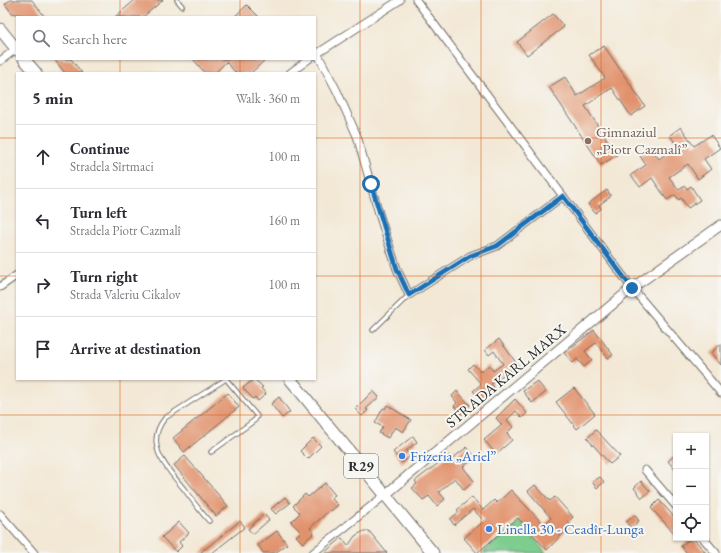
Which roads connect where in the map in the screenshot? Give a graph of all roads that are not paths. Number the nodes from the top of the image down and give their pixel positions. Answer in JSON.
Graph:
{"nodes":[{"id":1,"x":177,"y":0,"type":"edge"},
{"id":2,"x":400,"y":0,"type":"edge"},
{"id":3,"x":416,"y":0,"type":"edge"},
{"id":4,"x":182,"y":6,"type":"dead end"},
{"id":5,"x":0,"y":30,"type":"edge"},
{"id":6,"x":16,"y":49,"type":"edge"},
{"id":7,"x":16,"y":51,"type":"edge"},
{"id":8,"x":316,"y":54,"type":"edge"},
{"id":9,"x":25,"y":60,"type":"edge"},
{"id":10,"x":308,"y":60,"type":"edge"},
{"id":11,"x":0,"y":61,"type":"edge"},
{"id":12,"x":35,"y":72,"type":"edge"},
{"id":13,"x":291,"y":72,"type":"edge"},
{"id":14,"x":563,"y":196,"type":"junction"},
{"id":15,"x":721,"y":225,"type":"edge"},
{"id":16,"x":16,"y":276,"type":"edge"},
{"id":17,"x":0,"y":287,"type":"edge"},
{"id":18,"x":632,"y":288,"type":"junction"},
{"id":19,"x":409,"y":295,"type":"junction"},
{"id":20,"x":373,"y":330,"type":"dead end"},
{"id":21,"x":224,"y":380,"type":"edge"},
{"id":22,"x":227,"y":380,"type":"edge"},
{"id":23,"x":291,"y":380,"type":"edge"},
{"id":24,"x":721,"y":393,"type":"edge"},
{"id":25,"x":211,"y":452,"type":"dead end"},
{"id":26,"x":645,"y":470,"type":"dead end"},
{"id":27,"x":385,"y":495,"type":"junction"},
{"id":28,"x":675,"y":505,"type":"edge"},
{"id":29,"x":0,"y":514,"type":"edge"},
{"id":30,"x":209,"y":521,"type":"dead end"},
{"id":31,"x":706,"y":541,"type":"edge"},
{"id":32,"x":34,"y":553,"type":"edge"},
{"id":33,"x":313,"y":553,"type":"edge"},
{"id":34,"x":433,"y":553,"type":"edge"},
{"id":35,"x":716,"y":553,"type":"edge"}],
"edges":[{"from":1,"to":4,"type":"lane"},
{"from":2,"to":8,"type":"street"},
{"from":3,"to":14,"type":"street"},
{"from":5,"to":6,"type":"main road"},
{"from":7,"to":11,"type":"street"},
{"from":8,"to":19,"type":"street"},
{"from":9,"to":12,"type":"main road"},
{"from":10,"to":13,"type":"street"},
{"from":14,"to":18,"type":"street"},
{"from":14,"to":19,"type":"street"},
{"from":15,"to":18,"type":"street","name":"STRADA KARL MARX"},
{"from":16,"to":17,"type":"street"},
{"from":18,"to":24,"type":"street"},
{"from":18,"to":27,"type":"street","name":"STRADA KARL MARX"},
{"from":19,"to":20,"type":"lane"},
{"from":21,"to":30,"type":"lane"},
{"from":22,"to":25,"type":"lane"},
{"from":23,"to":27,"type":"main road","number":"R29"},
{"from":26,"to":28,"type":"street"},
{"from":27,"to":33,"type":"street","name":"STRADA KARL MARX"},
{"from":27,"to":34,"type":"main road","number":"R29"},
{"from":29,"to":32,"type":"street"},
{"from":31,"to":35,"type":"street"}]}
